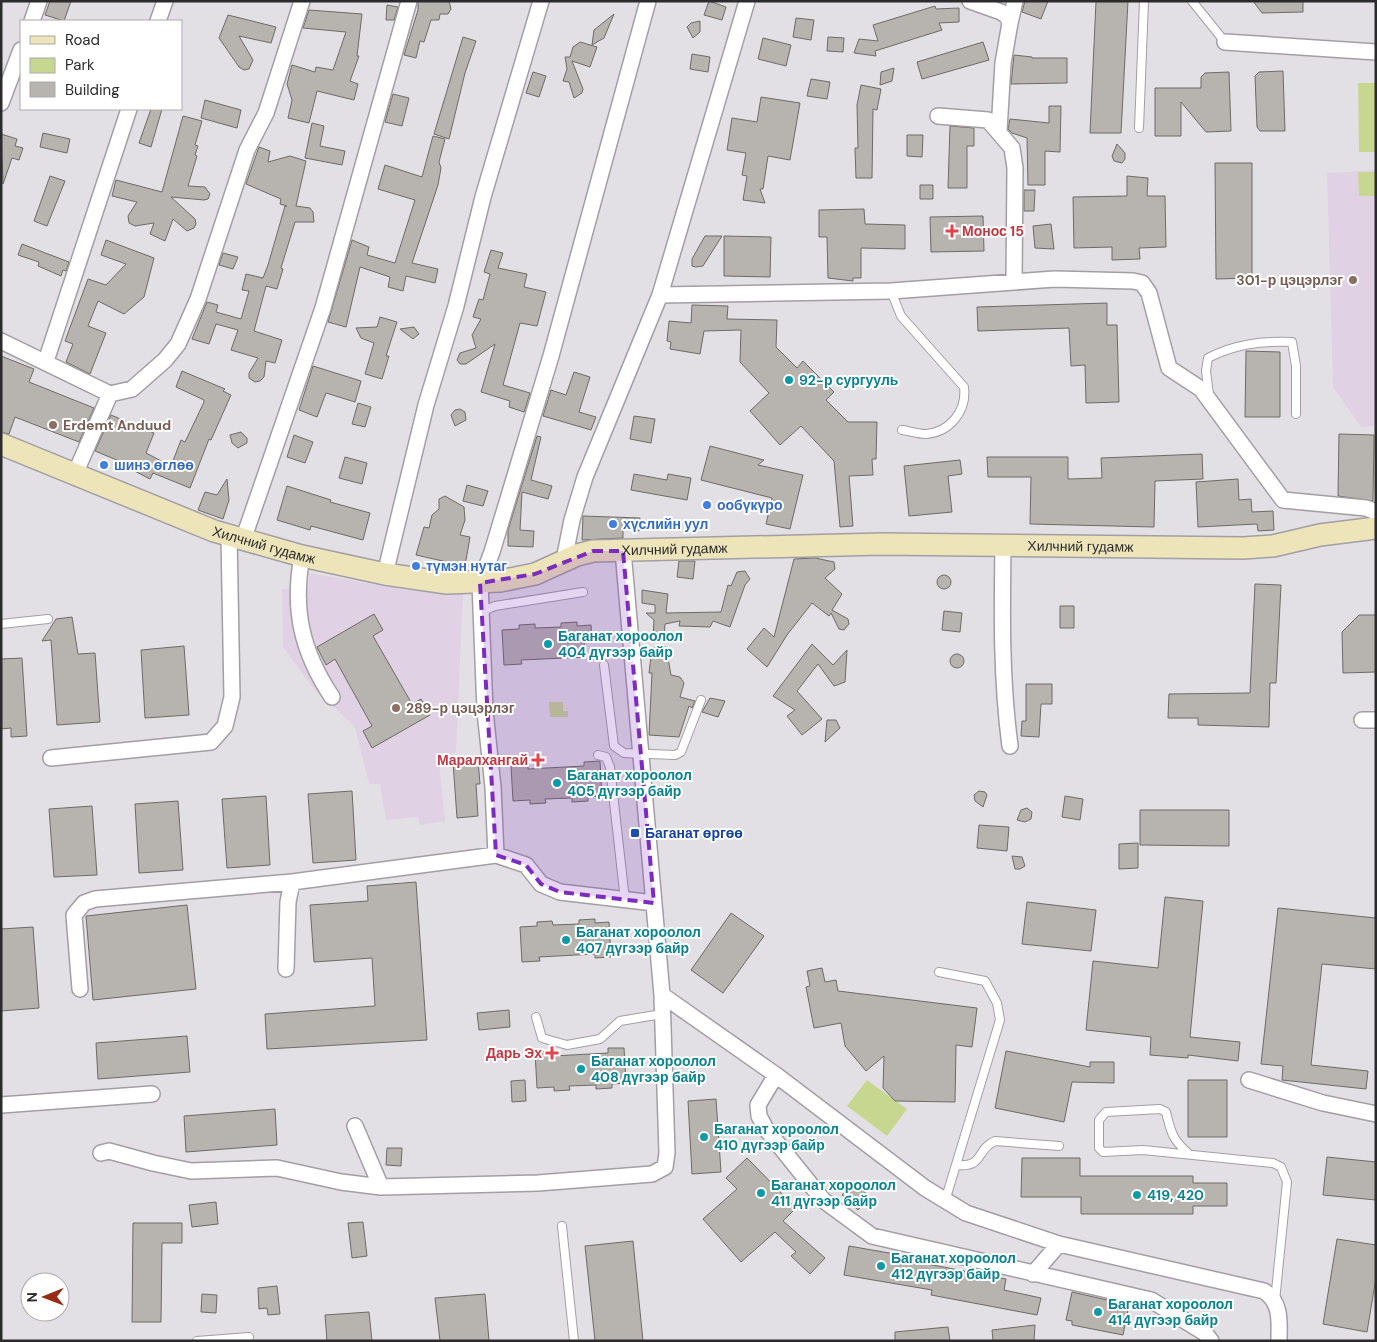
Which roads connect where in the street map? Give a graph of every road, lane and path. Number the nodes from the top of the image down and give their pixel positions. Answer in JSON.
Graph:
{"nodes":[{"id":1,"x":39,"y":1,"type":"edge"},
{"id":2,"x":164,"y":1,"type":"edge"},
{"id":3,"x":302,"y":1,"type":"edge"},
{"id":4,"x":409,"y":1,"type":"edge"},
{"id":5,"x":541,"y":1,"type":"edge"},
{"id":6,"x":648,"y":1,"type":"edge"},
{"id":7,"x":746,"y":1,"type":"edge"},
{"id":8,"x":970,"y":1,"type":"edge"},
{"id":9,"x":1015,"y":1,"type":"edge"},
{"id":10,"x":1144,"y":1,"type":"edge"},
{"id":11,"x":1192,"y":1,"type":"edge"},
{"id":12,"x":32,"y":20,"type":"edge"},
{"id":13,"x":158,"y":20,"type":"edge"},
{"id":14,"x":1010,"y":23,"type":"junction"},
{"id":15,"x":1225,"y":42,"type":"joint"},
{"id":16,"x":1376,"y":52,"type":"edge"},
{"id":17,"x":20,"y":53,"type":"edge"},
{"id":18,"x":1,"y":103,"type":"edge"},
{"id":19,"x":129,"y":110,"type":"edge"},
{"id":20,"x":938,"y":116,"type":"dead end"},
{"id":21,"x":1139,"y":128,"type":"dead end"},
{"id":22,"x":1000,"y":131,"type":"junction"},
{"id":23,"x":1014,"y":282,"type":"junction"},
{"id":24,"x":891,"y":291,"type":"junction"},
{"id":25,"x":660,"y":295,"type":"junction"},
{"id":26,"x":1,"y":341,"type":"edge"},
{"id":27,"x":46,"y":361,"type":"junction"},
{"id":28,"x":110,"y":394,"type":"junction"},
{"id":29,"x":1209,"y":400,"type":"junction"},
{"id":30,"x":1296,"y":414,"type":"dead end"},
{"id":31,"x":902,"y":430,"type":"dead end"},
{"id":32,"x":1,"y":444,"type":"edge"},
{"id":33,"x":75,"y":474,"type":"junction"},
{"id":34,"x":1376,"y":512,"type":"edge"},
{"id":35,"x":1376,"y":528,"type":"edge"},
{"id":36,"x":236,"y":538,"type":"junction"},
{"id":37,"x":1003,"y":546,"type":"junction"},
{"id":38,"x":623,"y":551,"type":"junction"},
{"id":39,"x":302,"y":556,"type":"junction"},
{"id":40,"x":564,"y":560,"type":"junction"},
{"id":41,"x":385,"y":574,"type":"junction"},
{"id":42,"x":480,"y":583,"type":"junction"},
{"id":43,"x":583,"y":592,"type":"dead end"},
{"id":44,"x":480,"y":612,"type":"junction"},
{"id":45,"x":48,"y":619,"type":"dead end"},
{"id":46,"x":1,"y":624,"type":"edge"},
{"id":47,"x":604,"y":665,"type":"dead end"},
{"id":48,"x":332,"y":698,"type":"dead end"},
{"id":49,"x":701,"y":700,"type":"dead end"},
{"id":50,"x":1010,"y":746,"type":"dead end"},
{"id":51,"x":642,"y":754,"type":"junction"},
{"id":52,"x":598,"y":755,"type":"dead end"},
{"id":53,"x":51,"y":758,"type":"dead end"},
{"id":54,"x":496,"y":855,"type":"junction"},
{"id":55,"x":292,"y":882,"type":"junction"},
{"id":56,"x":624,"y":900,"type":"junction"},
{"id":57,"x":654,"y":903,"type":"junction"},
{"id":58,"x":286,"y":970,"type":"dead end"},
{"id":59,"x":939,"y":972,"type":"dead end"},
{"id":60,"x":80,"y":989,"type":"dead end"},
{"id":61,"x":662,"y":995,"type":"junction"},
{"id":62,"x":662,"y":1014,"type":"junction"},
{"id":63,"x":536,"y":1017,"type":"dead end"},
{"id":64,"x":776,"y":1075,"type":"junction"},
{"id":65,"x":1249,"y":1080,"type":"dead end"},
{"id":66,"x":152,"y":1094,"type":"dead end"},
{"id":67,"x":1,"y":1105,"type":"edge"},
{"id":68,"x":1376,"y":1114,"type":"edge"},
{"id":69,"x":355,"y":1126,"type":"dead end"},
{"id":70,"x":1059,"y":1146,"type":"dead end"},
{"id":71,"x":101,"y":1153,"type":"dead end"},
{"id":72,"x":1188,"y":1153,"type":"junction"},
{"id":73,"x":957,"y":1165,"type":"junction"},
{"id":74,"x":381,"y":1187,"type":"junction"},
{"id":75,"x":945,"y":1201,"type":"junction"},
{"id":76,"x":562,"y":1226,"type":"dead end"},
{"id":77,"x":1059,"y":1244,"type":"junction"},
{"id":78,"x":1033,"y":1274,"type":"junction"},
{"id":79,"x":1275,"y":1301,"type":"junction"},
{"id":80,"x":249,"y":1337,"type":"dead end"},
{"id":81,"x":197,"y":1341,"type":"edge"},
{"id":82,"x":574,"y":1341,"type":"edge"},
{"id":83,"x":1211,"y":1341,"type":"edge"},
{"id":84,"x":1279,"y":1341,"type":"edge"}],
"edges":[{"from":1,"to":12,"type":"street"},
{"from":2,"to":13,"type":"street"},
{"from":3,"to":28,"type":"street"},
{"from":4,"to":36,"type":"street"},
{"from":5,"to":41,"type":"street"},
{"from":6,"to":42,"type":"street"},
{"from":7,"to":25,"type":"street"},
{"from":8,"to":14,"type":"street"},
{"from":9,"to":14,"type":"street"},
{"from":10,"to":21,"type":"lane"},
{"from":11,"to":15,"type":"lane"},
{"from":14,"to":22,"type":"street"},
{"from":15,"to":16,"type":"street"},
{"from":17,"to":18,"type":"street"},
{"from":19,"to":27,"type":"street"},
{"from":20,"to":22,"type":"street"},
{"from":22,"to":23,"type":"street"},
{"from":23,"to":24,"type":"street"},
{"from":23,"to":29,"type":"street"},
{"from":24,"to":25,"type":"street"},
{"from":24,"to":31,"type":"lane"},
{"from":25,"to":40,"type":"street"},
{"from":26,"to":27,"type":"street"},
{"from":27,"to":28,"type":"street"},
{"from":28,"to":33,"type":"street"},
{"from":29,"to":30,"type":"lane"},
{"from":29,"to":34,"type":"street"},
{"from":32,"to":33,"type":"main road","name":"Хилчний гудамж"},
{"from":33,"to":36,"type":"main road","name":"Хилчний гудамж"},
{"from":35,"to":37,"type":"main road","name":"Хилчний гудамж"},
{"from":36,"to":39,"type":"main road","name":"Хилчний гудамж"},
{"from":36,"to":53,"type":"street"},
{"from":37,"to":38,"type":"main road","name":"Хилчний гудамж"},
{"from":37,"to":50,"type":"street"},
{"from":38,"to":40,"type":"main road","name":"Хилчний гудамж"},
{"from":38,"to":51,"type":"street"},
{"from":39,"to":41,"type":"main road","name":"Хилчний гудамж"},
{"from":39,"to":48,"type":"street"},
{"from":40,"to":42,"type":"main road","name":"Хилчний гудамж"},
{"from":41,"to":42,"type":"main road","name":"Хилчний гудамж"},
{"from":42,"to":44,"type":"street"},
{"from":43,"to":44,"type":"lane"},
{"from":44,"to":54,"type":"street"},
{"from":45,"to":46,"type":"lane"},
{"from":47,"to":51,"type":"lane"},
{"from":49,"to":51,"type":"lane"},
{"from":51,"to":57,"type":"street"},
{"from":52,"to":56,"type":"lane"},
{"from":54,"to":55,"type":"street"},
{"from":54,"to":56,"type":"street"},
{"from":55,"to":58,"type":"street"},
{"from":55,"to":60,"type":"street"},
{"from":56,"to":57,"type":"street"},
{"from":57,"to":61,"type":"street"},
{"from":59,"to":73,"type":"lane"},
{"from":61,"to":62,"type":"street"},
{"from":61,"to":64,"type":"street"},
{"from":62,"to":63,"type":"lane"},
{"from":62,"to":74,"type":"street"},
{"from":64,"to":75,"type":"street"},
{"from":64,"to":78,"type":"street"},
{"from":65,"to":68,"type":"street"},
{"from":66,"to":67,"type":"street"},
{"from":69,"to":74,"type":"street"},
{"from":70,"to":73,"type":"lane"},
{"from":71,"to":74,"type":"street"},
{"from":72,"to":72,"type":"lane"},
{"from":72,"to":79,"type":"lane"},
{"from":73,"to":75,"type":"lane"},
{"from":75,"to":77,"type":"street"},
{"from":76,"to":82,"type":"lane"},
{"from":77,"to":78,"type":"street"},
{"from":77,"to":79,"type":"street"},
{"from":78,"to":83,"type":"street"},
{"from":79,"to":84,"type":"street"},
{"from":80,"to":81,"type":"lane"}]}
